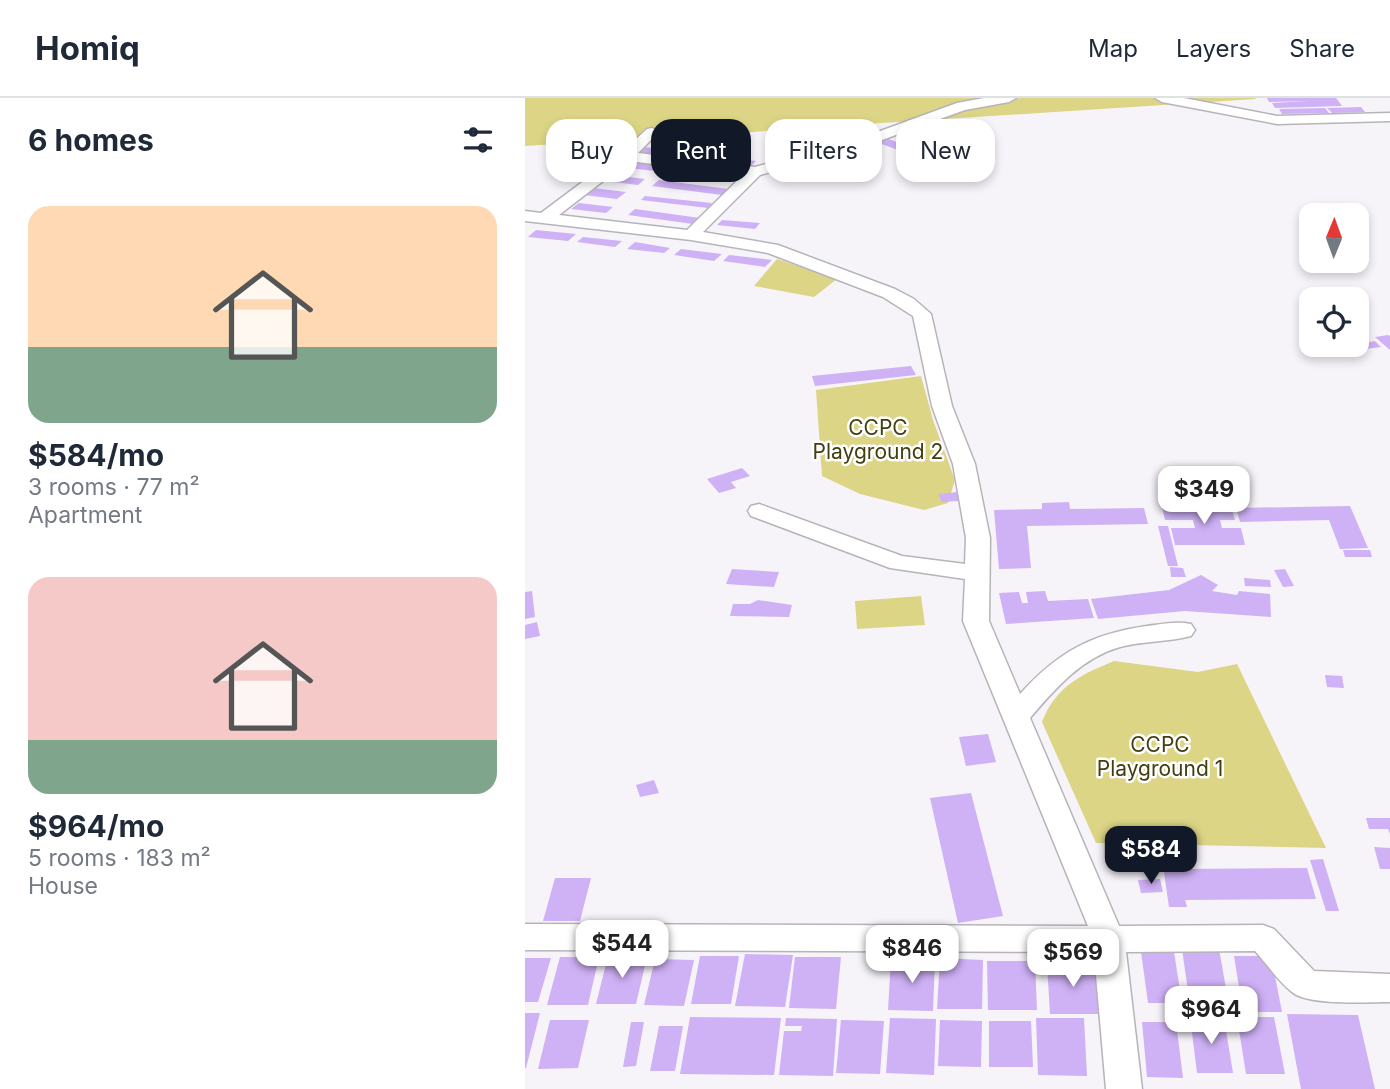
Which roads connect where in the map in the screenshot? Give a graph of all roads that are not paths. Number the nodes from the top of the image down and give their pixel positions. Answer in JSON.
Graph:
{"nodes":[{"id":1,"x":1009,"y":98,"type":"edge"},
{"id":2,"x":1163,"y":98,"type":"edge"},
{"id":3,"x":1390,"y":117,"type":"edge"},
{"id":4,"x":651,"y":133,"type":"edge"},
{"id":5,"x":637,"y":146,"type":"edge"},
{"id":6,"x":637,"y":157,"type":"edge"},
{"id":7,"x":755,"y":172,"type":"junction"},
{"id":8,"x":587,"y":182,"type":"edge"},
{"id":9,"x":534,"y":217,"type":"edge"},
{"id":10,"x":691,"y":235,"type":"junction"},
{"id":11,"x":759,"y":511,"type":"dead end"},
{"id":12,"x":978,"y":573,"type":"junction"},
{"id":13,"x":1182,"y":630,"type":"dead end"},
{"id":14,"x":1016,"y":716,"type":"junction"},
{"id":15,"x":525,"y":937,"type":"edge"},
{"id":16,"x":1109,"y":939,"type":"junction"},
{"id":17,"x":1390,"y":988,"type":"edge"},
{"id":18,"x":1124,"y":1089,"type":"edge"}],
"edges":[{"from":1,"to":7,"type":"street"},
{"from":2,"to":3,"type":"street"},
{"from":4,"to":5,"type":"street"},
{"from":6,"to":7,"type":"street"},
{"from":7,"to":10,"type":"street"},
{"from":8,"to":9,"type":"street"},
{"from":9,"to":10,"type":"street"},
{"from":10,"to":12,"type":"street"},
{"from":11,"to":12,"type":"street"},
{"from":12,"to":14,"type":"street"},
{"from":13,"to":14,"type":"street"},
{"from":14,"to":16,"type":"street"},
{"from":15,"to":16,"type":"street"},
{"from":16,"to":17,"type":"street"},
{"from":16,"to":18,"type":"street"}]}
